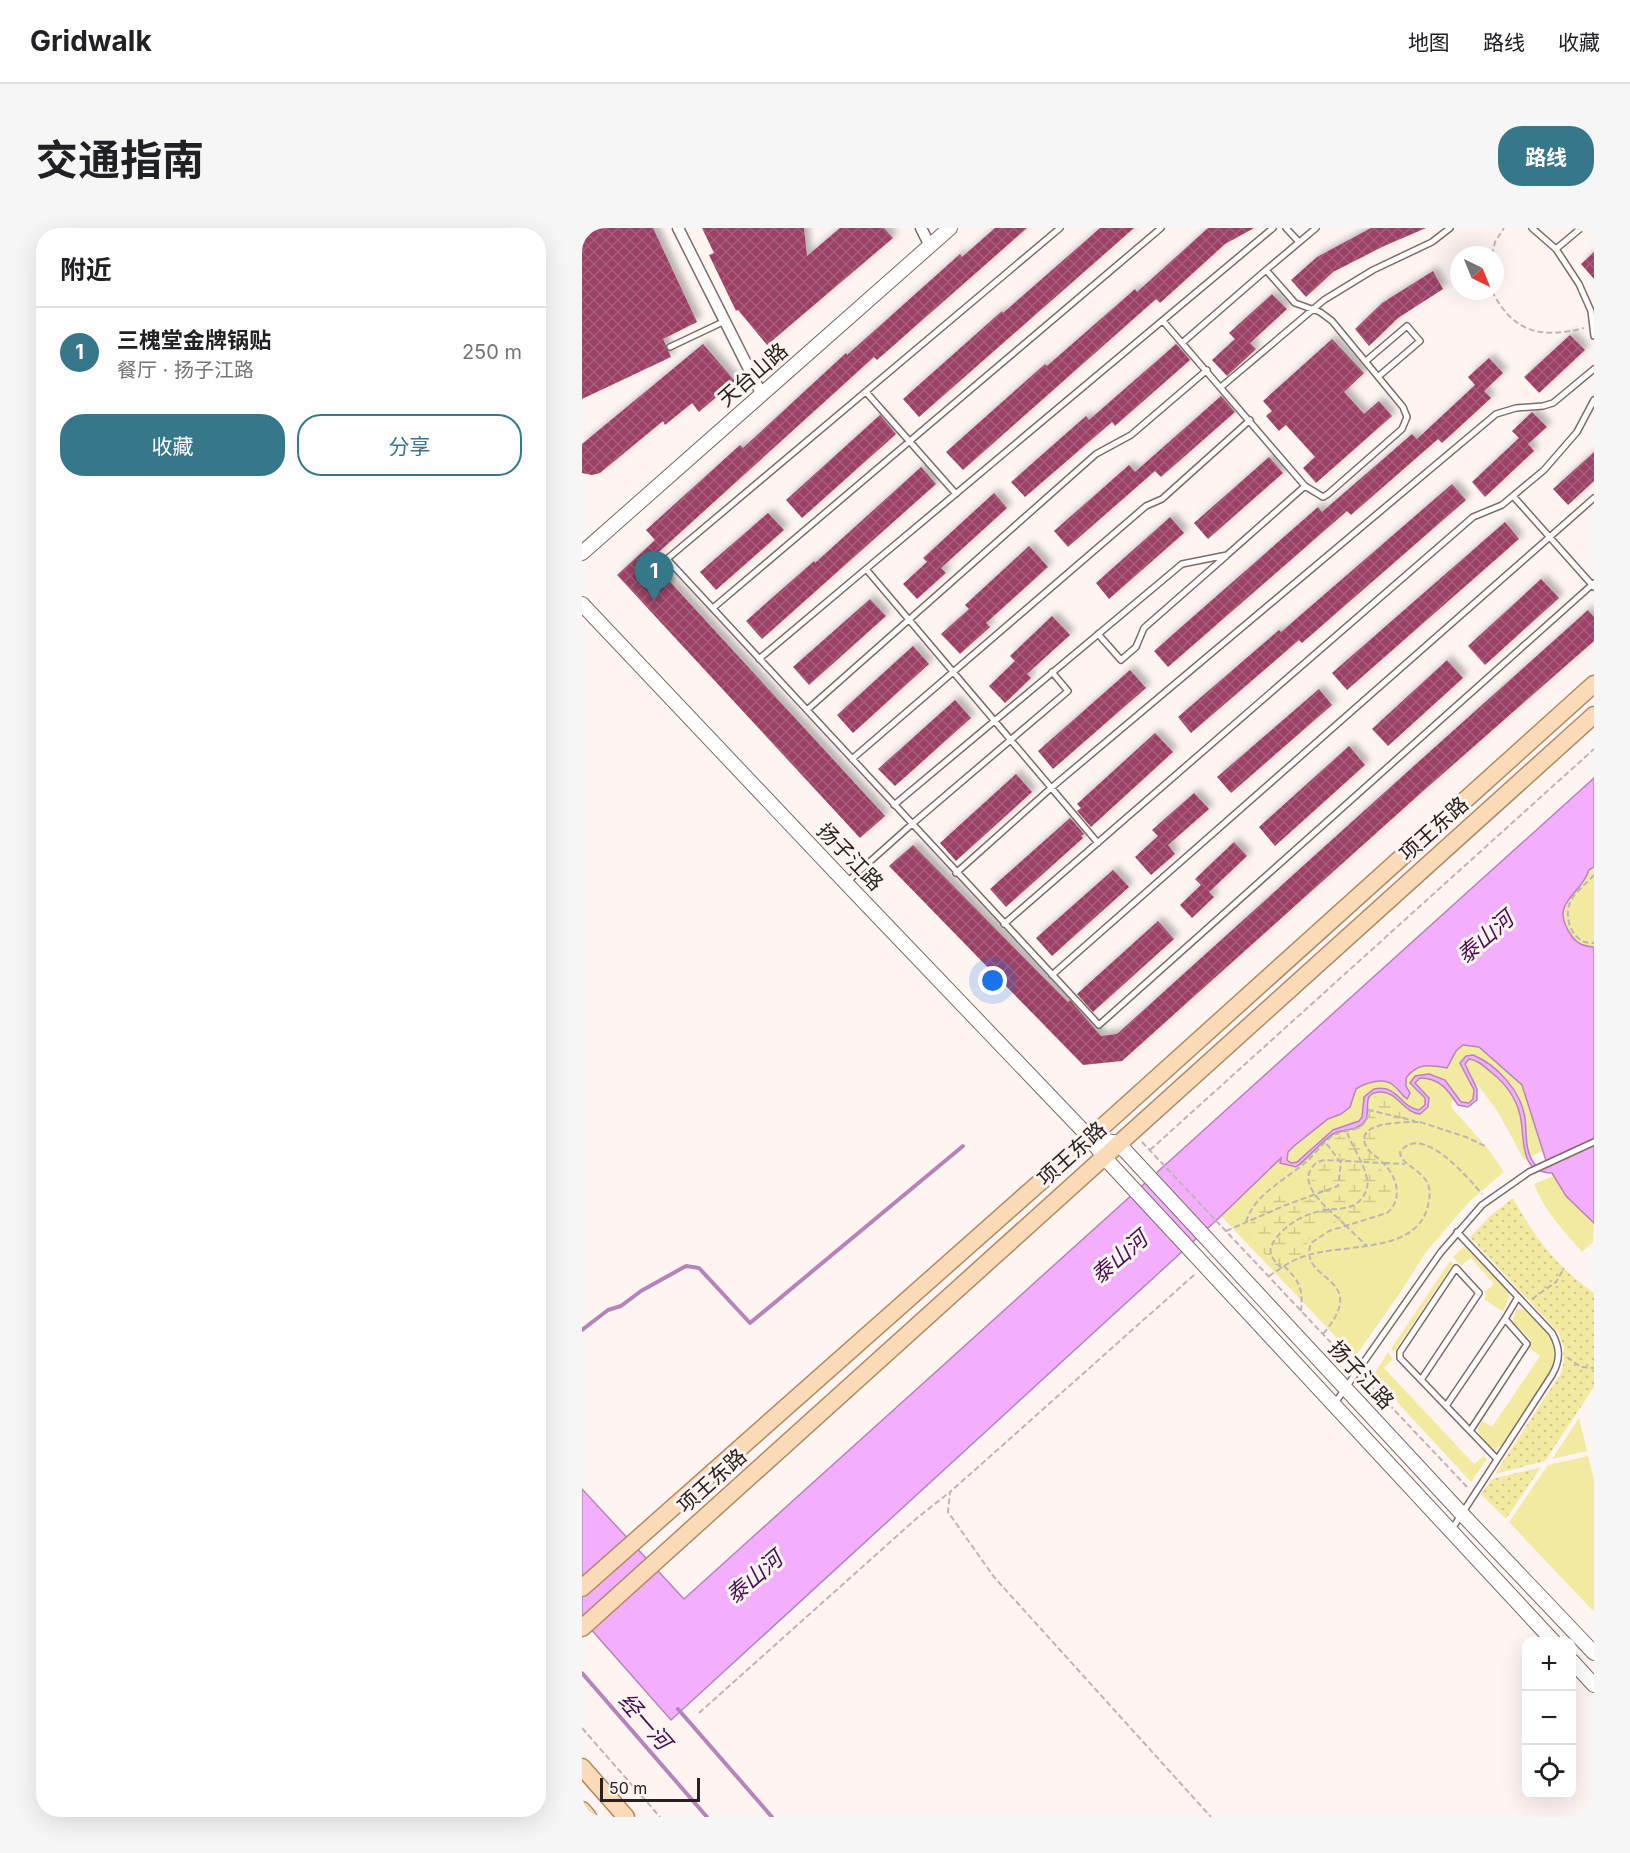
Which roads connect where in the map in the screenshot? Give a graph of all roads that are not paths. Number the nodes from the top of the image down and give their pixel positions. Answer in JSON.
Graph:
{"nodes":[{"id":1,"x":678,"y":228,"type":"edge"},
{"id":2,"x":921,"y":228,"type":"edge"},
{"id":3,"x":950,"y":228,"type":"edge"},
{"id":4,"x":1060,"y":228,"type":"edge"},
{"id":5,"x":1161,"y":228,"type":"edge"},
{"id":6,"x":1273,"y":228,"type":"edge"},
{"id":7,"x":1286,"y":228,"type":"edge"},
{"id":8,"x":1316,"y":228,"type":"edge"},
{"id":9,"x":1450,"y":228,"type":"edge"},
{"id":10,"x":1532,"y":228,"type":"edge"},
{"id":11,"x":1581,"y":228,"type":"edge"},
{"id":12,"x":1299,"y":242,"type":"junction"},
{"id":13,"x":930,"y":246,"type":"junction"},
{"id":14,"x":1556,"y":249,"type":"junction"},
{"id":15,"x":1266,"y":270,"type":"junction"},
{"id":16,"x":1594,"y":300,"type":"edge"},
{"id":17,"x":1587,"y":304,"type":"junction"},
{"id":18,"x":1311,"y":309,"type":"junction"},
{"id":19,"x":724,"y":321,"type":"junction"},
{"id":20,"x":1163,"y":321,"type":"junction"},
{"id":21,"x":1594,"y":336,"type":"edge"},
{"id":22,"x":1182,"y":343,"type":"junction"},
{"id":23,"x":670,"y":347,"type":"dead end"},
{"id":24,"x":1366,"y":361,"type":"junction"},
{"id":25,"x":1594,"y":369,"type":"edge"},
{"id":26,"x":1207,"y":370,"type":"junction"},
{"id":27,"x":1378,"y":376,"type":"junction"},
{"id":28,"x":1221,"y":387,"type":"junction"},
{"id":29,"x":866,"y":392,"type":"junction"},
{"id":30,"x":762,"y":395,"type":"junction"},
{"id":31,"x":1594,"y":400,"type":"edge"},
{"id":32,"x":1250,"y":420,"type":"junction"},
{"id":33,"x":910,"y":441,"type":"junction"},
{"id":34,"x":1305,"y":486,"type":"junction"},
{"id":35,"x":956,"y":494,"type":"junction"},
{"id":36,"x":1513,"y":496,"type":"junction"},
{"id":37,"x":1594,"y":498,"type":"edge"},
{"id":38,"x":1550,"y":537,"type":"junction"},
{"id":39,"x":582,"y":553,"type":"edge"},
{"id":40,"x":1227,"y":555,"type":"junction"},
{"id":41,"x":866,"y":569,"type":"junction"},
{"id":42,"x":1593,"y":585,"type":"edge"},
{"id":43,"x":582,"y":604,"type":"edge"},
{"id":44,"x":713,"y":608,"type":"junction"},
{"id":45,"x":910,"y":620,"type":"junction"},
{"id":46,"x":1098,"y":634,"type":"junction"},
{"id":47,"x":759,"y":658,"type":"junction"},
{"id":48,"x":953,"y":672,"type":"junction"},
{"id":49,"x":1052,"y":672,"type":"junction"},
{"id":50,"x":1594,"y":684,"type":"edge"},
{"id":51,"x":807,"y":710,"type":"junction"},
{"id":52,"x":1594,"y":715,"type":"edge"},
{"id":53,"x":994,"y":721,"type":"junction"},
{"id":54,"x":1010,"y":740,"type":"junction"},
{"id":55,"x":852,"y":759,"type":"junction"},
{"id":56,"x":1051,"y":788,"type":"junction"},
{"id":57,"x":894,"y":805,"type":"junction"},
{"id":58,"x":912,"y":824,"type":"junction"},
{"id":59,"x":1098,"y":843,"type":"junction"},
{"id":60,"x":956,"y":873,"type":"junction"},
{"id":61,"x":846,"y":883,"type":"junction"},
{"id":62,"x":1004,"y":924,"type":"junction"},
{"id":63,"x":1052,"y":975,"type":"junction"},
{"id":64,"x":1090,"y":1138,"type":"junction"},
{"id":65,"x":1594,"y":1142,"type":"edge"},
{"id":66,"x":1118,"y":1143,"type":"junction"},
{"id":67,"x":1103,"y":1156,"type":"junction"},
{"id":68,"x":1457,"y":1232,"type":"junction"},
{"id":69,"x":1518,"y":1297,"type":"junction"},
{"id":70,"x":1505,"y":1319,"type":"junction"},
{"id":71,"x":1421,"y":1380,"type":"junction"},
{"id":72,"x":1345,"y":1389,"type":"junction"},
{"id":73,"x":1334,"y":1405,"type":"junction"},
{"id":74,"x":1446,"y":1406,"type":"junction"},
{"id":75,"x":1470,"y":1431,"type":"junction"},
{"id":76,"x":1497,"y":1459,"type":"junction"},
{"id":77,"x":1462,"y":1514,"type":"junction"},
{"id":78,"x":1451,"y":1531,"type":"junction"},
{"id":79,"x":582,"y":1588,"type":"edge"},
{"id":80,"x":582,"y":1628,"type":"edge"},
{"id":81,"x":1550,"y":1637,"type":"edge"},
{"id":82,"x":1594,"y":1653,"type":"edge"},
{"id":83,"x":1576,"y":1665,"type":"edge"},
{"id":84,"x":1594,"y":1685,"type":"edge"},
{"id":85,"x":582,"y":1767,"type":"edge"},
{"id":86,"x":582,"y":1810,"type":"edge"},
{"id":87,"x":588,"y":1817,"type":"edge"},
{"id":88,"x":626,"y":1817,"type":"edge"}],
"edges":[{"from":1,"to":19,"type":"street"},
{"from":2,"to":13,"type":"street"},
{"from":3,"to":13,"type":"street","name":"天台山路"},
{"from":4,"to":29,"type":"lane"},
{"from":5,"to":33,"type":"lane"},
{"from":6,"to":20,"type":"lane"},
{"from":7,"to":12,"type":"lane"},
{"from":8,"to":12,"type":"lane"},
{"from":9,"to":18,"type":"lane"},
{"from":10,"to":14,"type":"lane"},
{"from":11,"to":14,"type":"lane"},
{"from":12,"to":15,"type":"lane"},
{"from":13,"to":30,"type":"street","name":"天台山路"},
{"from":14,"to":17,"type":"lane"},
{"from":15,"to":18,"type":"lane"},
{"from":15,"to":22,"type":"lane"},
{"from":16,"to":17,"type":"lane"},
{"from":17,"to":21,"type":"lane"},
{"from":18,"to":24,"type":"lane"},
{"from":18,"to":28,"type":"lane"},
{"from":19,"to":23,"type":"lane"},
{"from":19,"to":30,"type":"street"},
{"from":20,"to":22,"type":"lane"},
{"from":20,"to":35,"type":"lane"},
{"from":22,"to":26,"type":"lane"},
{"from":24,"to":27,"type":"lane"},
{"from":24,"to":27,"type":"lane"},
{"from":25,"to":56,"type":"lane"},
{"from":26,"to":28,"type":"lane"},
{"from":26,"to":45,"type":"lane"},
{"from":27,"to":34,"type":"lane"},
{"from":28,"to":32,"type":"lane"},
{"from":29,"to":33,"type":"lane"},
{"from":29,"to":44,"type":"lane"},
{"from":30,"to":39,"type":"street","name":"天台山路"},
{"from":31,"to":36,"type":"lane"},
{"from":32,"to":34,"type":"lane"},
{"from":32,"to":48,"type":"lane"},
{"from":33,"to":35,"type":"lane"},
{"from":33,"to":44,"type":"lane"},
{"from":34,"to":40,"type":"lane"},
{"from":35,"to":41,"type":"lane"},
{"from":36,"to":38,"type":"lane"},
{"from":36,"to":59,"type":"lane"},
{"from":37,"to":38,"type":"lane"},
{"from":38,"to":42,"type":"lane"},
{"from":38,"to":63,"type":"lane"},
{"from":40,"to":46,"type":"lane"},
{"from":40,"to":46,"type":"lane"},
{"from":41,"to":45,"type":"lane"},
{"from":41,"to":47,"type":"lane"},
{"from":42,"to":63,"type":"lane"},
{"from":43,"to":61,"type":"street","name":"扬子江路"},
{"from":44,"to":47,"type":"lane"},
{"from":45,"to":48,"type":"lane"},
{"from":45,"to":51,"type":"lane"},
{"from":46,"to":49,"type":"lane"},
{"from":47,"to":51,"type":"lane"},
{"from":48,"to":53,"type":"lane"},
{"from":48,"to":55,"type":"lane"},
{"from":49,"to":53,"type":"lane"},
{"from":49,"to":54,"type":"lane"},
{"from":50,"to":64,"type":"main road","name":"项王东路"},
{"from":51,"to":55,"type":"lane"},
{"from":52,"to":66,"type":"main road","name":"项王东路"},
{"from":53,"to":54,"type":"lane"},
{"from":53,"to":57,"type":"lane"},
{"from":54,"to":56,"type":"lane"},
{"from":54,"to":58,"type":"lane"},
{"from":55,"to":57,"type":"lane"},
{"from":56,"to":59,"type":"lane"},
{"from":56,"to":60,"type":"lane"},
{"from":57,"to":58,"type":"lane"},
{"from":58,"to":60,"type":"lane"},
{"from":58,"to":61,"type":"lane"},
{"from":59,"to":62,"type":"lane"},
{"from":60,"to":62,"type":"lane"},
{"from":61,"to":64,"type":"street","name":"扬子江路"},
{"from":62,"to":63,"type":"lane"},
{"from":64,"to":66,"type":"street"},
{"from":64,"to":67,"type":"street","name":"扬子江路"},
{"from":64,"to":79,"type":"main road","name":"项王东路"},
{"from":65,"to":68,"type":"lane"},
{"from":66,"to":67,"type":"main road","name":"项王东路"},
{"from":66,"to":72,"type":"street","name":"扬子江路"},
{"from":67,"to":73,"type":"street","name":"扬子江路"},
{"from":67,"to":80,"type":"main road","name":"项王东路"},
{"from":68,"to":69,"type":"lane"},
{"from":68,"to":72,"type":"lane"},
{"from":69,"to":70,"type":"lane"},
{"from":69,"to":76,"type":"lane"},
{"from":70,"to":74,"type":"lane"},
{"from":70,"to":75,"type":"lane"},
{"from":71,"to":71,"type":"lane"},
{"from":71,"to":74,"type":"lane"},
{"from":72,"to":73,"type":"lane"},
{"from":72,"to":77,"type":"street","name":"扬子江路"},
{"from":73,"to":78,"type":"street","name":"扬子江路"},
{"from":74,"to":75,"type":"lane"},
{"from":75,"to":76,"type":"lane"},
{"from":76,"to":77,"type":"lane"},
{"from":77,"to":78,"type":"lane"},
{"from":77,"to":82,"type":"street","name":"扬子江路"},
{"from":78,"to":81,"type":"street","name":"扬子江路"},
{"from":83,"to":84,"type":"street"},
{"from":85,"to":88,"type":"main road"},
{"from":86,"to":87,"type":"main road"}]}
